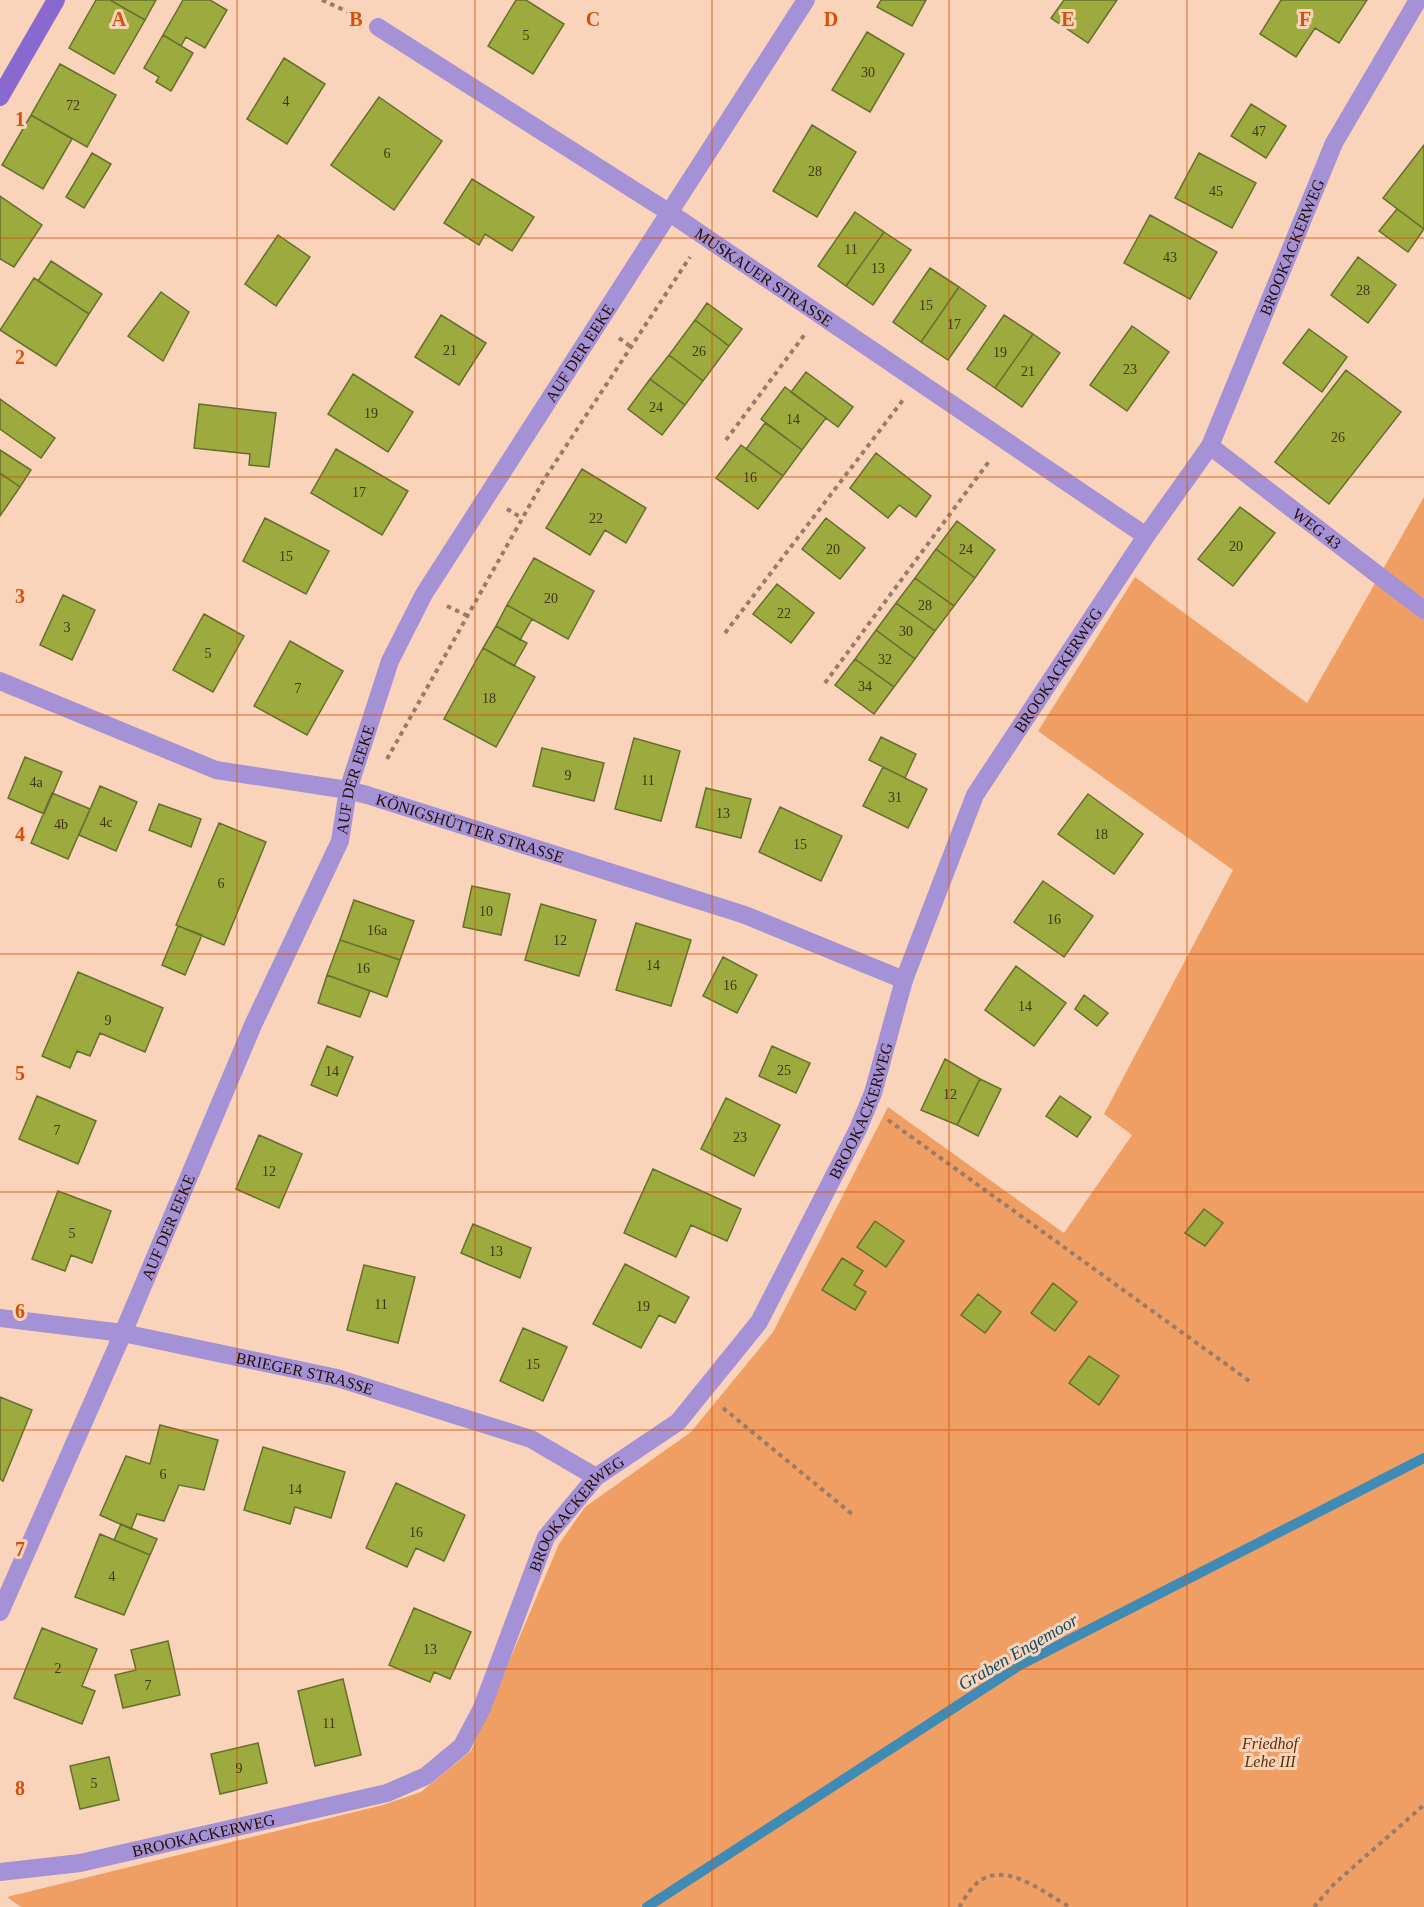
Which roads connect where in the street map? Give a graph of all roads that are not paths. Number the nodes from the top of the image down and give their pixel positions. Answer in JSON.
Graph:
{"nodes":[{"id":1,"x":56,"y":0,"type":"edge"},
{"id":2,"x":806,"y":0,"type":"edge"},
{"id":3,"x":1418,"y":0,"type":"edge"},
{"id":4,"x":378,"y":27,"type":"road end"},
{"id":5,"x":0,"y":97,"type":"edge"},
{"id":6,"x":670,"y":213,"type":"junction"},
{"id":7,"x":1210,"y":446,"type":"junction"},
{"id":8,"x":1146,"y":536,"type":"junction"},
{"id":9,"x":1424,"y":610,"type":"edge"},
{"id":10,"x":0,"y":681,"type":"edge"},
{"id":11,"x":348,"y":790,"type":"junction"},
{"id":12,"x":904,"y":980,"type":"junction"},
{"id":13,"x":0,"y":1318,"type":"edge"},
{"id":14,"x":123,"y":1333,"type":"junction"},
{"id":15,"x":596,"y":1477,"type":"junction"},
{"id":16,"x":0,"y":1612,"type":"edge"},
{"id":17,"x":0,"y":1872,"type":"edge"}],
"edges":[{"from":1,"to":5,"type":"street"},
{"from":2,"to":6,"type":"street","name":"AUF DER EEKE"},
{"from":3,"to":7,"type":"street","name":"BROOKACKERWEG"},
{"from":4,"to":6,"type":"street","name":"MUSKAUER STRASSE"},
{"from":6,"to":8,"type":"street","name":"MUSKAUER STRASSE"},
{"from":6,"to":11,"type":"street","name":"AUF DER EEKE"},
{"from":7,"to":8,"type":"street","name":"BROOKACKERWEG"},
{"from":7,"to":9,"type":"street","name":"WEG 43"},
{"from":8,"to":12,"type":"street","name":"BROOKACKERWEG"},
{"from":10,"to":11,"type":"street","name":"KÖNIGSHÜTTER STRASSE"},
{"from":11,"to":12,"type":"street","name":"KÖNIGSHÜTTER STRASSE"},
{"from":11,"to":14,"type":"street","name":"AUF DER EEKE"},
{"from":12,"to":15,"type":"street","name":"BROOKACKERWEG"},
{"from":13,"to":14,"type":"street","name":"BRIEGER STRASSE"},
{"from":14,"to":15,"type":"street","name":"BRIEGER STRASSE"},
{"from":14,"to":16,"type":"street","name":"AUF DER EEKE"},
{"from":15,"to":17,"type":"street","name":"BROOKACKERWEG"}]}
